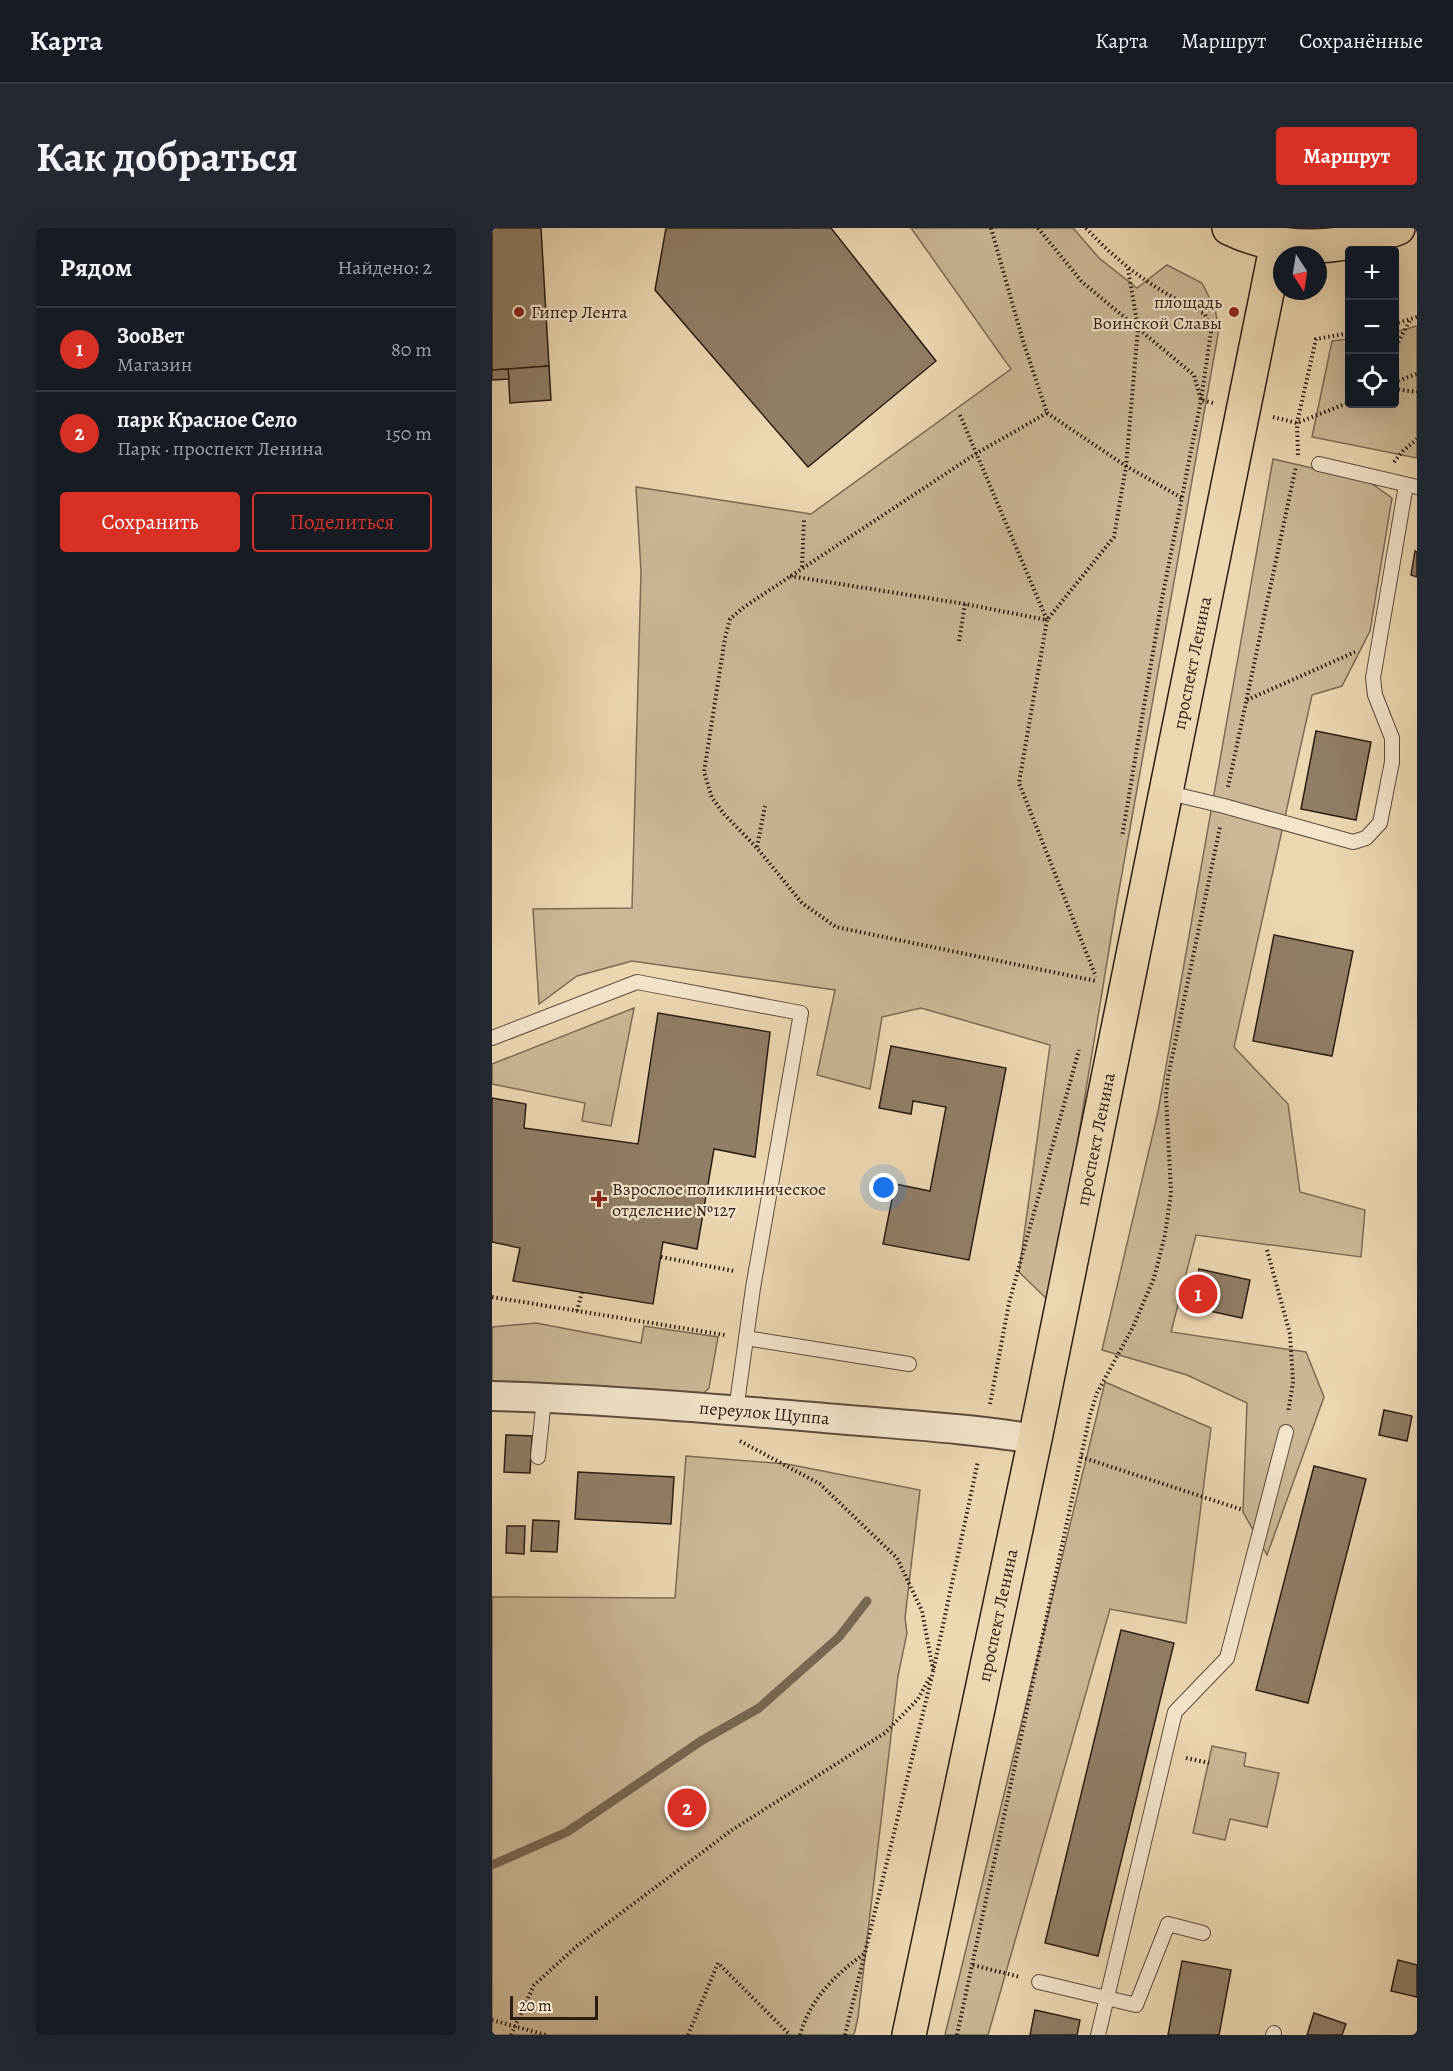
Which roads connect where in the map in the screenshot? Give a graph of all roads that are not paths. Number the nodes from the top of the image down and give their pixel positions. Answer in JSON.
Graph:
{"nodes":[{"id":1,"x":1229,"y":228,"type":"edge"},
{"id":2,"x":1398,"y":228,"type":"edge"},
{"id":3,"x":1276,"y":243,"type":"junction"},
{"id":4,"x":1319,"y":464,"type":"dead end"},
{"id":5,"x":1411,"y":486,"type":"edge"},
{"id":6,"x":1165,"y":792,"type":"junction"},
{"id":7,"x":492,"y":1038,"type":"edge"},
{"id":8,"x":746,"y":1338,"type":"junction"},
{"id":9,"x":909,"y":1364,"type":"dead end"},
{"id":10,"x":492,"y":1396,"type":"edge"},
{"id":11,"x":544,"y":1398,"type":"junction"},
{"id":12,"x":735,"y":1403,"type":"junction"},
{"id":13,"x":1286,"y":1431,"type":"road end"},
{"id":14,"x":1035,"y":1439,"type":"junction"},
{"id":15,"x":538,"y":1457,"type":"dead end"},
{"id":16,"x":1203,"y":1933,"type":"dead end"},
{"id":17,"x":1039,"y":1982,"type":"road end"},
{"id":18,"x":1107,"y":1998,"type":"junction"},
{"id":19,"x":909,"y":2035,"type":"edge"},
{"id":20,"x":1098,"y":2035,"type":"edge"}],
"edges":[{"from":1,"to":3,"type":"main road"},
{"from":2,"to":3,"type":"main road"},
{"from":3,"to":6,"type":"main road","name":"проспект Ленина"},
{"from":4,"to":5,"type":"lane"},
{"from":5,"to":6,"type":"lane"},
{"from":6,"to":14,"type":"main road","name":"проспект Ленина"},
{"from":7,"to":8,"type":"lane"},
{"from":8,"to":9,"type":"lane"},
{"from":8,"to":12,"type":"lane"},
{"from":10,"to":11,"type":"street","name":"переулок Щуппа"},
{"from":11,"to":12,"type":"street","name":"переулок Щуппа"},
{"from":11,"to":15,"type":"lane"},
{"from":12,"to":14,"type":"street","name":"переулок Щуппа"},
{"from":13,"to":18,"type":"lane"},
{"from":14,"to":19,"type":"main road","name":"проспект Ленина"},
{"from":16,"to":18,"type":"lane"},
{"from":17,"to":18,"type":"lane"},
{"from":18,"to":20,"type":"lane"}]}
